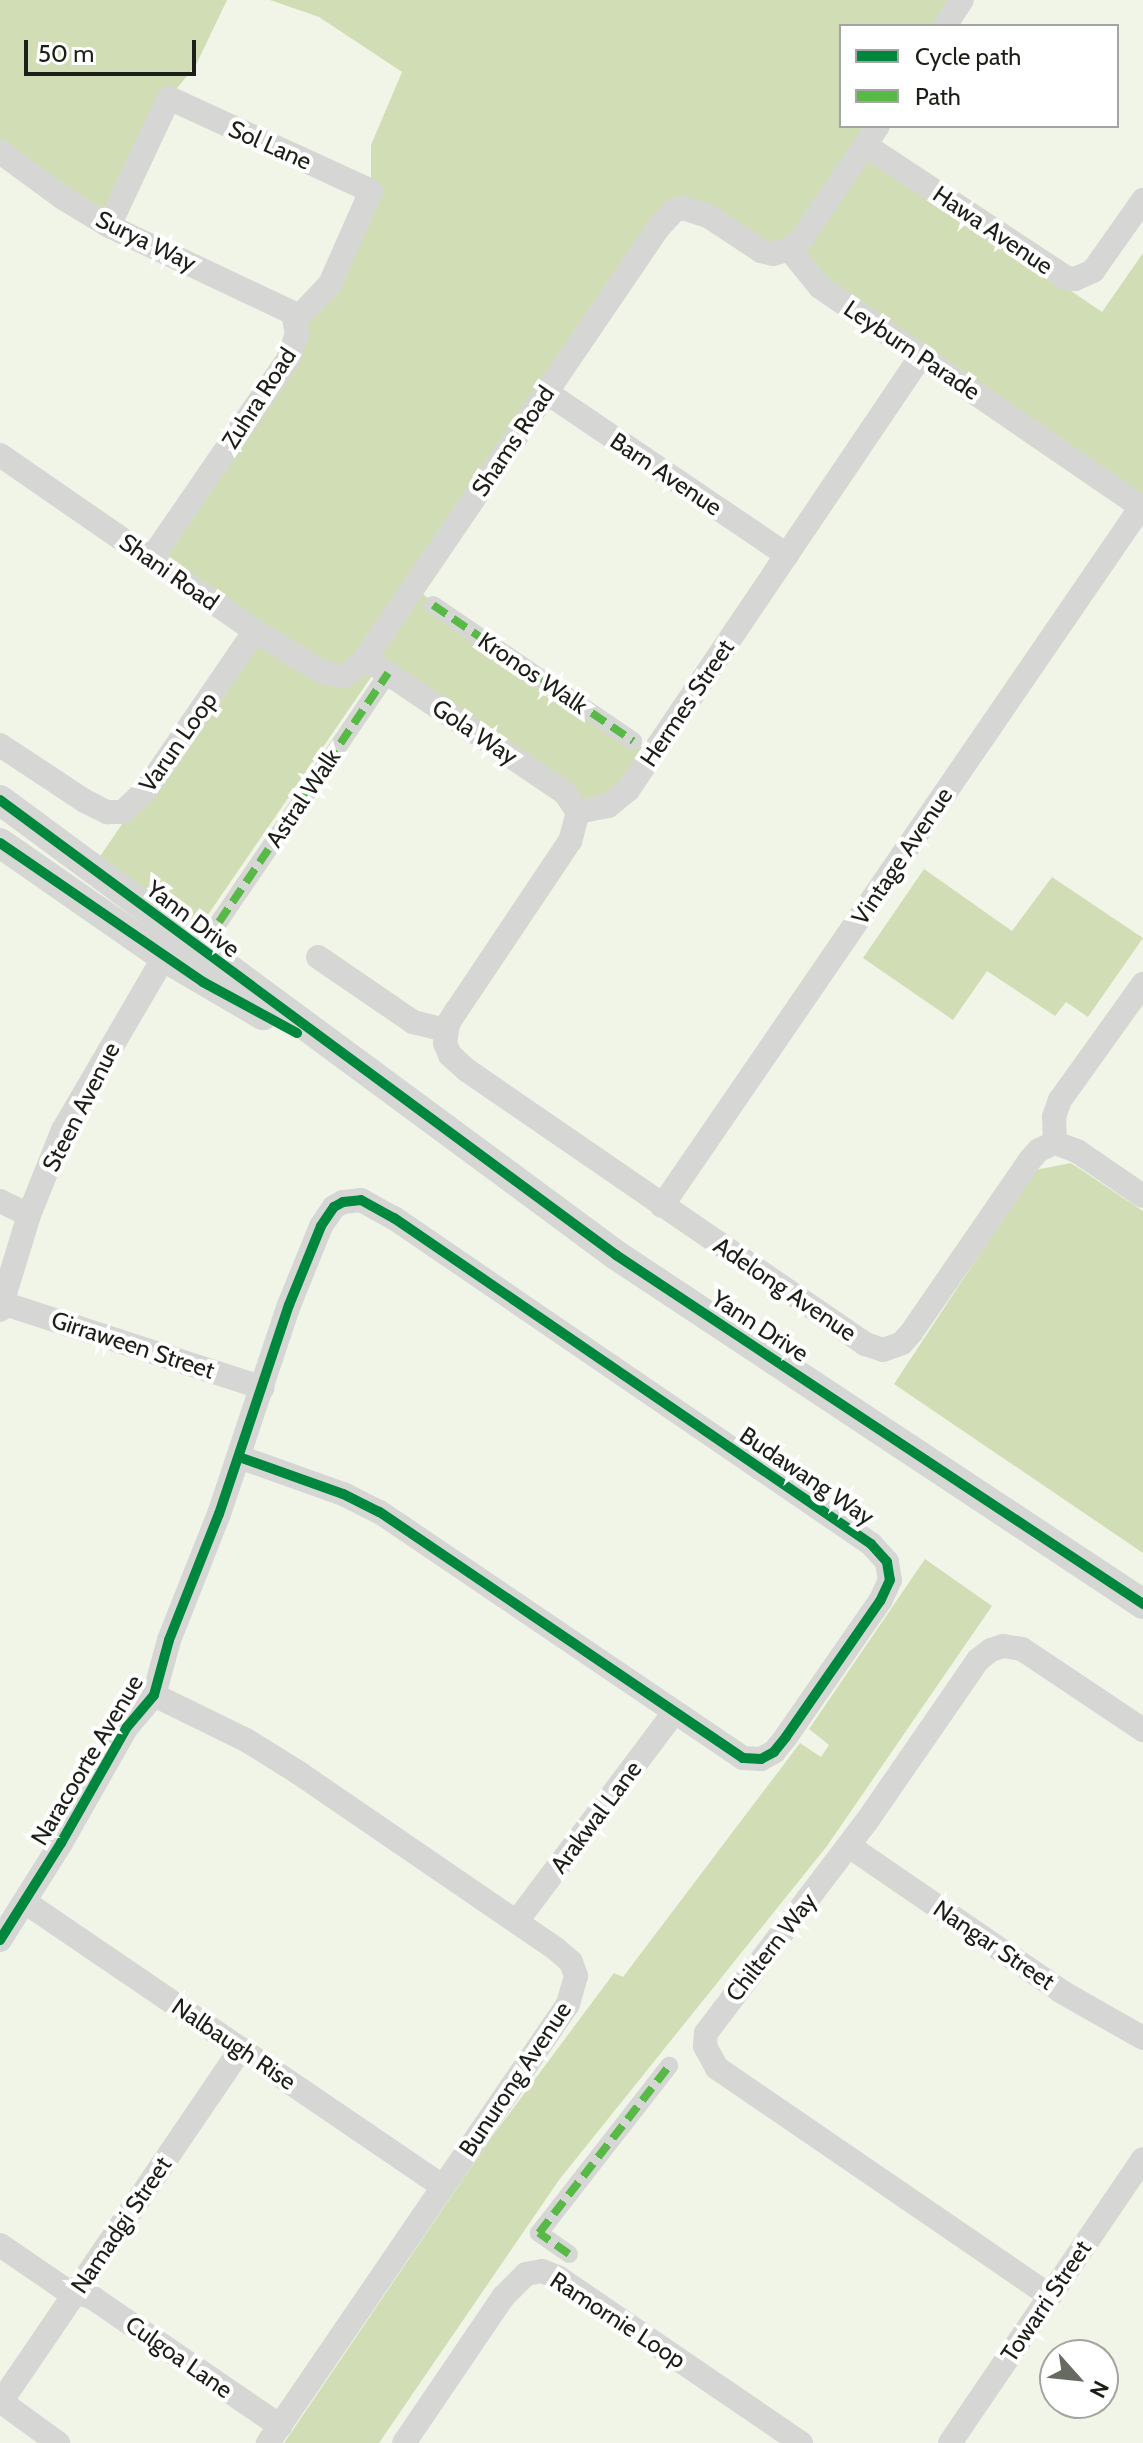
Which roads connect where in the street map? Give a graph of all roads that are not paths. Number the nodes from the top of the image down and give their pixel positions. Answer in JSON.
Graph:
{"nodes":[{"id":1,"x":962,"y":0,"type":"edge"},
{"id":2,"x":946,"y":24,"type":"edge"},
{"id":3,"x":871,"y":135,"type":"edge"},
{"id":4,"x":0,"y":152,"type":"edge"},
{"id":5,"x":371,"y":191,"type":"joint"},
{"id":6,"x":1143,"y":200,"type":"edge"},
{"id":7,"x":109,"y":226,"type":"junction"},
{"id":8,"x":789,"y":249,"type":"junction"},
{"id":9,"x":295,"y":321,"type":"junction"},
{"id":10,"x":921,"y":356,"type":"junction"},
{"id":11,"x":546,"y":392,"type":"junction"},
{"id":12,"x":0,"y":455,"type":"edge"},
{"id":13,"x":1142,"y":508,"type":"edge"},
{"id":14,"x":787,"y":555,"type":"junction"},
{"id":15,"x":151,"y":559,"type":"junction"},
{"id":16,"x":433,"y":605,"type":"dead end"},
{"id":17,"x":255,"y":631,"type":"junction"},
{"id":18,"x":365,"y":658,"type":"junction"},
{"id":19,"x":388,"y":673,"type":"junction"},
{"id":20,"x":344,"y":676,"type":"joint"},
{"id":21,"x":633,"y":741,"type":"dead end"},
{"id":22,"x":0,"y":745,"type":"edge"},
{"id":23,"x":0,"y":800,"type":"edge"},
{"id":24,"x":578,"y":812,"type":"junction"},
{"id":25,"x":0,"y":843,"type":"edge"},
{"id":26,"x":219,"y":922,"type":"dead end"},
{"id":27,"x":164,"y":957,"type":"junction"},
{"id":28,"x":318,"y":957,"type":"dead end"},
{"id":29,"x":1143,"y":984,"type":"edge"},
{"id":30,"x":446,"y":1030,"type":"junction"},
{"id":31,"x":363,"y":1070,"type":"junction"},
{"id":32,"x":1055,"y":1143,"type":"junction"},
{"id":33,"x":1143,"y":1196,"type":"edge"},
{"id":34,"x":0,"y":1201,"type":"edge"},
{"id":35,"x":662,"y":1206,"type":"junction"},
{"id":36,"x":29,"y":1215,"type":"junction"},
{"id":37,"x":1,"y":1307,"type":"edge"},
{"id":38,"x":263,"y":1388,"type":"junction"},
{"id":39,"x":239,"y":1457,"type":"junction"},
{"id":40,"x":1143,"y":1604,"type":"edge"},
{"id":41,"x":154,"y":1695,"type":"junction"},
{"id":42,"x":674,"y":1713,"type":"junction"},
{"id":43,"x":1143,"y":1730,"type":"edge"},
{"id":44,"x":849,"y":1846,"type":"junction"},
{"id":45,"x":25,"y":1902,"type":"junction"},
{"id":46,"x":517,"y":1921,"type":"junction"},
{"id":47,"x":0,"y":1940,"type":"edge"},
{"id":48,"x":1143,"y":2038,"type":"edge"},
{"id":49,"x":241,"y":2049,"type":"junction"},
{"id":50,"x":669,"y":2066,"type":"dead end"},
{"id":51,"x":1143,"y":2159,"type":"edge"},
{"id":52,"x":442,"y":2186,"type":"junction"},
{"id":53,"x":0,"y":2245,"type":"edge"},
{"id":54,"x":569,"y":2254,"type":"dead end"},
{"id":55,"x":76,"y":2292,"type":"junction"},
{"id":56,"x":1050,"y":2296,"type":"junction"},
{"id":57,"x":0,"y":2401,"type":"edge"},
{"id":58,"x":274,"y":2435,"type":"edge"},
{"id":59,"x":58,"y":2443,"type":"edge"},
{"id":60,"x":404,"y":2443,"type":"edge"},
{"id":61,"x":801,"y":2443,"type":"edge"},
{"id":62,"x":950,"y":2443,"type":"edge"}],
"edges":[{"from":1,"to":2,"type":"street"},
{"from":3,"to":6,"type":"street","name":"Hawa Avenue"},
{"from":3,"to":8,"type":"street"},
{"from":4,"to":7,"type":"street","name":"Surya Way"},
{"from":5,"to":7,"type":"street","name":"Sol Lane"},
{"from":5,"to":9,"type":"street","name":"Zuhra Road"},
{"from":7,"to":9,"type":"street","name":"Surya Way"},
{"from":8,"to":10,"type":"street","name":"Leyburn Parade"},
{"from":8,"to":11,"type":"street","name":"Shams Road"},
{"from":9,"to":15,"type":"street","name":"Zuhra Road"},
{"from":10,"to":13,"type":"street","name":"Leyburn Parade"},
{"from":10,"to":14,"type":"street","name":"Hermes Street"},
{"from":11,"to":14,"type":"street","name":"Barn Avenue"},
{"from":11,"to":18,"type":"street","name":"Shams Road"},
{"from":12,"to":15,"type":"street","name":"Shani Road"},
{"from":13,"to":35,"type":"street","name":"Vintage Avenue"},
{"from":14,"to":24,"type":"street","name":"Hermes Street"},
{"from":15,"to":17,"type":"street","name":"Shani Road"},
{"from":16,"to":21,"type":"street","name":"Kronos Walk"},
{"from":17,"to":20,"type":"street","name":"Shani Road"},
{"from":17,"to":22,"type":"street","name":"Varun Loop"},
{"from":18,"to":19,"type":"street","name":"Gola Way"},
{"from":18,"to":20,"type":"street","name":"Shams Road"},
{"from":19,"to":24,"type":"street","name":"Gola Way"},
{"from":19,"to":26,"type":"street","name":"Astral Walk"},
{"from":23,"to":31,"type":"street","name":"Yann Drive"},
{"from":24,"to":30,"type":"street"},
{"from":25,"to":27,"type":"street","name":"Yann Drive"},
{"from":27,"to":31,"type":"street","name":"Yann Drive"},
{"from":27,"to":36,"type":"street","name":"Steen Avenue"},
{"from":28,"to":30,"type":"street"},
{"from":29,"to":32,"type":"street"},
{"from":30,"to":35,"type":"street","name":"Adelong Avenue"},
{"from":31,"to":40,"type":"street","name":"Yann Drive"},
{"from":32,"to":33,"type":"street"},
{"from":32,"to":35,"type":"street","name":"Adelong Avenue"},
{"from":34,"to":36,"type":"street"},
{"from":36,"to":37,"type":"street","name":"Steen Avenue"},
{"from":37,"to":38,"type":"street","name":"Girraween Street"},
{"from":38,"to":39,"type":"street","name":"Budawang Way"},
{"from":38,"to":42,"type":"street","name":"Budawang Way"},
{"from":39,"to":41,"type":"street","name":"Naracoorte Avenue"},
{"from":39,"to":42,"type":"street","name":"Budawang Way"},
{"from":41,"to":45,"type":"street","name":"Naracoorte Avenue"},
{"from":41,"to":46,"type":"street","name":"Bunurong Avenue"},
{"from":42,"to":46,"type":"street","name":"Arakwal Lane"},
{"from":43,"to":44,"type":"street","name":"Chiltern Way"},
{"from":44,"to":48,"type":"street","name":"Nangar Street"},
{"from":44,"to":56,"type":"street","name":"Chiltern Way"},
{"from":45,"to":47,"type":"street","name":"Naracoorte Avenue"},
{"from":45,"to":49,"type":"street","name":"Nalbaugh Rise"},
{"from":46,"to":52,"type":"street","name":"Bunurong Avenue"},
{"from":49,"to":52,"type":"street","name":"Nalbaugh Rise"},
{"from":49,"to":55,"type":"street","name":"Namadgi Street"},
{"from":50,"to":54,"type":"street"},
{"from":51,"to":56,"type":"street","name":"Towarri Street"},
{"from":52,"to":58,"type":"street","name":"Bunurong Avenue"},
{"from":53,"to":55,"type":"street","name":"Culgoa Lane"},
{"from":55,"to":57,"type":"street","name":"Namadgi Street"},
{"from":55,"to":58,"type":"street","name":"Culgoa Lane"},
{"from":56,"to":62,"type":"street","name":"Towarri Street"},
{"from":57,"to":59,"type":"street"},
{"from":60,"to":61,"type":"street","name":"Ramornie Loop"}]}
